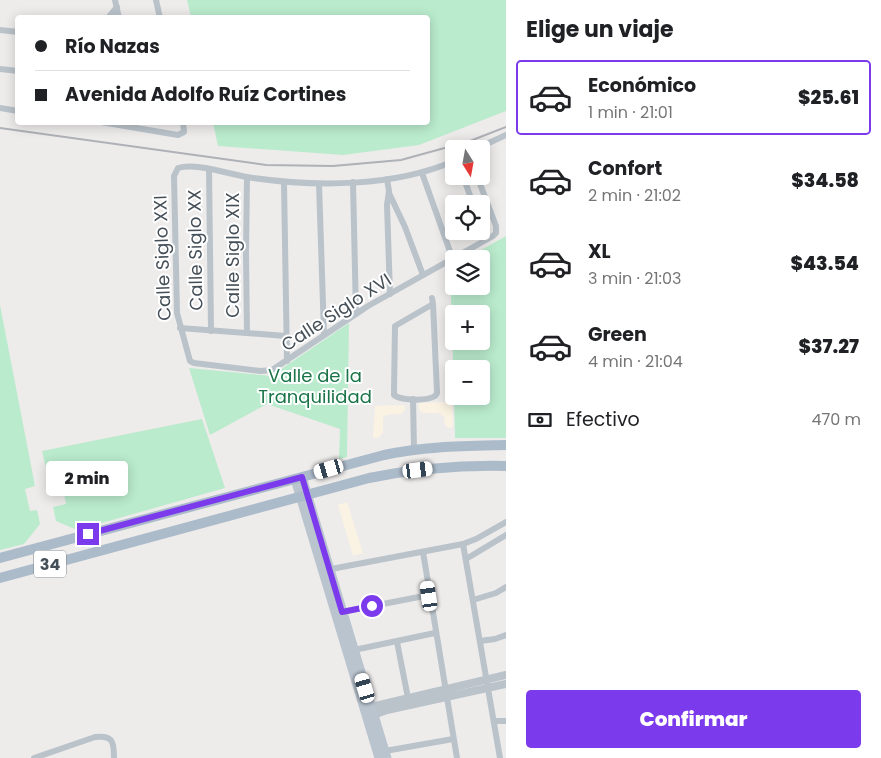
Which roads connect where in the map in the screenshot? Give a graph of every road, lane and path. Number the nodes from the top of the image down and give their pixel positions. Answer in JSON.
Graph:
{"nodes":[{"id":1,"x":108,"y":0,"type":"edge"},
{"id":2,"x":156,"y":0,"type":"edge"},
{"id":3,"x":116,"y":2,"type":"edge"},
{"id":4,"x":110,"y":15,"type":"edge"},
{"id":5,"x":118,"y":15,"type":"edge"},
{"id":6,"x":159,"y":15,"type":"edge"},
{"id":7,"x":0,"y":30,"type":"edge"},
{"id":8,"x":15,"y":32,"type":"edge"},
{"id":9,"x":0,"y":69,"type":"edge"},
{"id":10,"x":15,"y":71,"type":"edge"},
{"id":11,"x":0,"y":108,"type":"edge"},
{"id":12,"x":15,"y":110,"type":"edge"},
{"id":13,"x":142,"y":125,"type":"edge"},
{"id":14,"x":184,"y":125,"type":"edge"},
{"id":15,"x":506,"y":136,"type":"edge"},
{"id":16,"x":490,"y":143,"type":"edge"},
{"id":17,"x":445,"y":164,"type":"edge"},
{"id":18,"x":209,"y":169,"type":"junction"},
{"id":19,"x":422,"y":172,"type":"junction"},
{"id":20,"x":247,"y":177,"type":"junction"},
{"id":21,"x":387,"y":179,"type":"junction"},
{"id":22,"x":284,"y":182,"type":"junction"},
{"id":23,"x":353,"y":182,"type":"junction"},
{"id":24,"x":320,"y":184,"type":"junction"},
{"id":25,"x":389,"y":192,"type":"junction"},
{"id":26,"x":490,"y":210,"type":"edge"},
{"id":27,"x":490,"y":238,"type":"edge"},
{"id":28,"x":485,"y":240,"type":"edge"},
{"id":29,"x":450,"y":250,"type":"edge"},
{"id":30,"x":466,"y":250,"type":"edge"},
{"id":31,"x":445,"y":261,"type":"edge"},
{"id":32,"x":422,"y":275,"type":"junction"},
{"id":33,"x":390,"y":294,"type":"junction"},
{"id":34,"x":356,"y":314,"type":"junction"},
{"id":35,"x":180,"y":328,"type":"junction"},
{"id":36,"x":211,"y":331,"type":"junction"},
{"id":37,"x":247,"y":333,"type":"junction"},
{"id":38,"x":324,"y":334,"type":"junction"},
{"id":39,"x":286,"y":336,"type":"junction"},
{"id":40,"x":189,"y":357,"type":"joint"},
{"id":41,"x":287,"y":361,"type":"junction"},
{"id":42,"x":413,"y":399,"type":"junction"},
{"id":43,"x":506,"y":445,"type":"edge"},
{"id":44,"x":414,"y":449,"type":"junction"},
{"id":45,"x":506,"y":466,"type":"edge"},
{"id":46,"x":298,"y":478,"type":"junction"},
{"id":47,"x":303,"y":495,"type":"junction"},
{"id":48,"x":506,"y":522,"type":"edge"},
{"id":49,"x":506,"y":535,"type":"edge"},
{"id":50,"x":463,"y":544,"type":"junction"},
{"id":51,"x":423,"y":552,"type":"junction"},
{"id":52,"x":0,"y":558,"type":"edge"},
{"id":53,"x":466,"y":559,"type":"junction"},
{"id":54,"x":326,"y":570,"type":"junction"},
{"id":55,"x":0,"y":578,"type":"edge"},
{"id":56,"x":506,"y":587,"type":"edge"},
{"id":57,"x":429,"y":596,"type":"junction"},
{"id":58,"x":473,"y":600,"type":"junction"},
{"id":59,"x":342,"y":612,"type":"junction"},
{"id":60,"x":435,"y":633,"type":"junction"},
{"id":61,"x":506,"y":635,"type":"edge"},
{"id":62,"x":480,"y":641,"type":"junction"},
{"id":63,"x":396,"y":642,"type":"junction"},
{"id":64,"x":354,"y":650,"type":"junction"},
{"id":65,"x":506,"y":675,"type":"edge"},
{"id":66,"x":487,"y":679,"type":"junction"},
{"id":67,"x":506,"y":684,"type":"edge"},
{"id":68,"x":489,"y":688,"type":"junction"},
{"id":69,"x":445,"y":694,"type":"junction"},
{"id":70,"x":408,"y":698,"type":"junction"},
{"id":71,"x":368,"y":712,"type":"junction"},
{"id":72,"x":494,"y":721,"type":"junction"},
{"id":73,"x":506,"y":721,"type":"edge"},
{"id":74,"x":453,"y":739,"type":"junction"},
{"id":75,"x":383,"y":756,"type":"edge"},
{"id":76,"x":34,"y":758,"type":"edge"},
{"id":77,"x":114,"y":758,"type":"edge"},
{"id":78,"x":456,"y":758,"type":"edge"},
{"id":79,"x":500,"y":758,"type":"edge"}],
"edges":[{"from":1,"to":3,"type":"street"},
{"from":2,"to":6,"type":"street"},
{"from":3,"to":4,"type":"street"},
{"from":3,"to":5,"type":"street"},
{"from":7,"to":8,"type":"street"},
{"from":9,"to":10,"type":"street"},
{"from":11,"to":12,"type":"street"},
{"from":13,"to":14,"type":"street"},
{"from":15,"to":16,"type":"street"},
{"from":17,"to":19,"type":"street"},
{"from":18,"to":20,"type":"street"},
{"from":18,"to":35,"type":"street","name":"Calle Siglo XXI"},
{"from":18,"to":36,"type":"street","name":"Calle Siglo XX"},
{"from":19,"to":21,"type":"street"},
{"from":19,"to":29,"type":"street"},
{"from":20,"to":22,"type":"street"},
{"from":20,"to":37,"type":"street","name":"Calle Siglo XIX"},
{"from":21,"to":23,"type":"street"},
{"from":21,"to":25,"type":"street"},
{"from":22,"to":24,"type":"street"},
{"from":22,"to":39,"type":"street"},
{"from":23,"to":24,"type":"street"},
{"from":23,"to":34,"type":"street"},
{"from":24,"to":38,"type":"street"},
{"from":25,"to":32,"type":"street"},
{"from":25,"to":33,"type":"street"},
{"from":26,"to":27,"type":"street","name":"Calle Siglo XVI"},
{"from":28,"to":30,"type":"street","name":"Calle Siglo XVI"},
{"from":31,"to":32,"type":"street","name":"Calle Siglo XVI"},
{"from":32,"to":33,"type":"street","name":"Calle Siglo XVI"},
{"from":33,"to":34,"type":"street","name":"Calle Siglo XVI"},
{"from":34,"to":38,"type":"street","name":"Calle Siglo XVI"},
{"from":35,"to":36,"type":"street"},
{"from":35,"to":40,"type":"street","name":"Calle Siglo XXI"},
{"from":36,"to":37,"type":"street"},
{"from":37,"to":39,"type":"street"},
{"from":38,"to":41,"type":"street","name":"Calle Siglo XVI"},
{"from":39,"to":41,"type":"street"},
{"from":40,"to":41,"type":"street","name":"Calle Siglo XVI"},
{"from":42,"to":42,"type":"street"},
{"from":42,"to":44,"type":"street"},
{"from":43,"to":44,"type":"main road","number":"34"},
{"from":44,"to":46,"type":"main road","number":"34"},
{"from":45,"to":47,"type":"main road","number":"34"},
{"from":46,"to":47,"type":"main road"},
{"from":46,"to":52,"type":"main road","number":"34"},
{"from":47,"to":54,"type":"main road"},
{"from":47,"to":55,"type":"main road","number":"34"},
{"from":48,"to":50,"type":"street"},
{"from":49,"to":53,"type":"street"},
{"from":50,"to":51,"type":"street"},
{"from":50,"to":53,"type":"street"},
{"from":51,"to":54,"type":"street"},
{"from":51,"to":57,"type":"street"},
{"from":53,"to":58,"type":"street"},
{"from":54,"to":59,"type":"main road"},
{"from":54,"to":71,"type":"main road"},
{"from":56,"to":58,"type":"street"},
{"from":57,"to":59,"type":"street"},
{"from":57,"to":60,"type":"street"},
{"from":58,"to":62,"type":"street"},
{"from":59,"to":64,"type":"main road"},
{"from":60,"to":63,"type":"street"},
{"from":60,"to":69,"type":"street"},
{"from":61,"to":62,"type":"street"},
{"from":62,"to":66,"type":"street"},
{"from":63,"to":64,"type":"street"},
{"from":63,"to":70,"type":"street"},
{"from":64,"to":71,"type":"main road"},
{"from":65,"to":66,"type":"street"},
{"from":66,"to":68,"type":"street"},
{"from":66,"to":69,"type":"street"},
{"from":67,"to":68,"type":"street"},
{"from":68,"to":69,"type":"street"},
{"from":68,"to":72,"type":"street"},
{"from":69,"to":70,"type":"street"},
{"from":69,"to":71,"type":"street"},
{"from":69,"to":74,"type":"street"},
{"from":70,"to":71,"type":"street"},
{"from":71,"to":75,"type":"main road"},
{"from":72,"to":73,"type":"street"},
{"from":72,"to":79,"type":"street"},
{"from":74,"to":75,"type":"street"},
{"from":74,"to":78,"type":"street"},
{"from":76,"to":77,"type":"street"}]}
